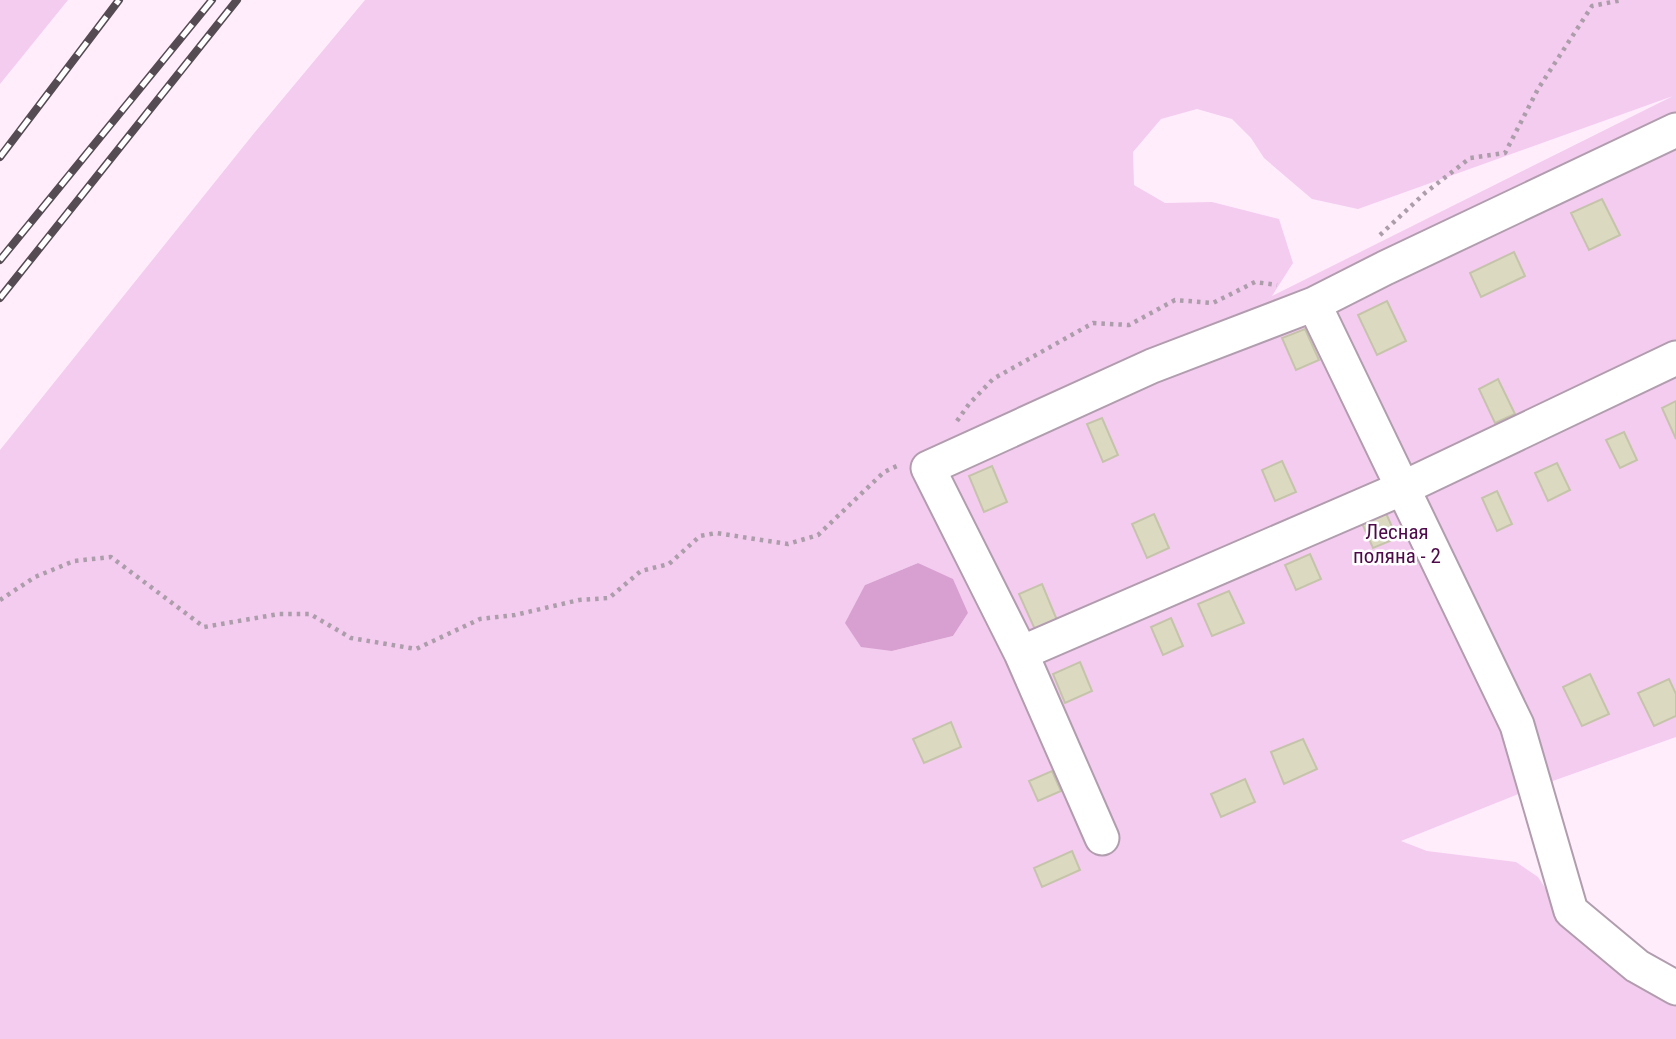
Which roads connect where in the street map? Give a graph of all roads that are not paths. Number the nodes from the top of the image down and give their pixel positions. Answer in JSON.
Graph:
{"nodes":[{"id":1,"x":1676,"y":130,"type":"edge"},
{"id":2,"x":1314,"y":304,"type":"junction"},
{"id":3,"x":1676,"y":358,"type":"edge"},
{"id":4,"x":1403,"y":488,"type":"junction"},
{"id":5,"x":1021,"y":653,"type":"junction"},
{"id":6,"x":1102,"y":838,"type":"dead end"},
{"id":7,"x":1676,"y":988,"type":"edge"}],
"edges":[{"from":1,"to":2,"type":"street"},
{"from":2,"to":4,"type":"street"},
{"from":2,"to":5,"type":"street"},
{"from":3,"to":4,"type":"street"},
{"from":4,"to":5,"type":"street"},
{"from":4,"to":7,"type":"street"},
{"from":5,"to":6,"type":"street"}]}
